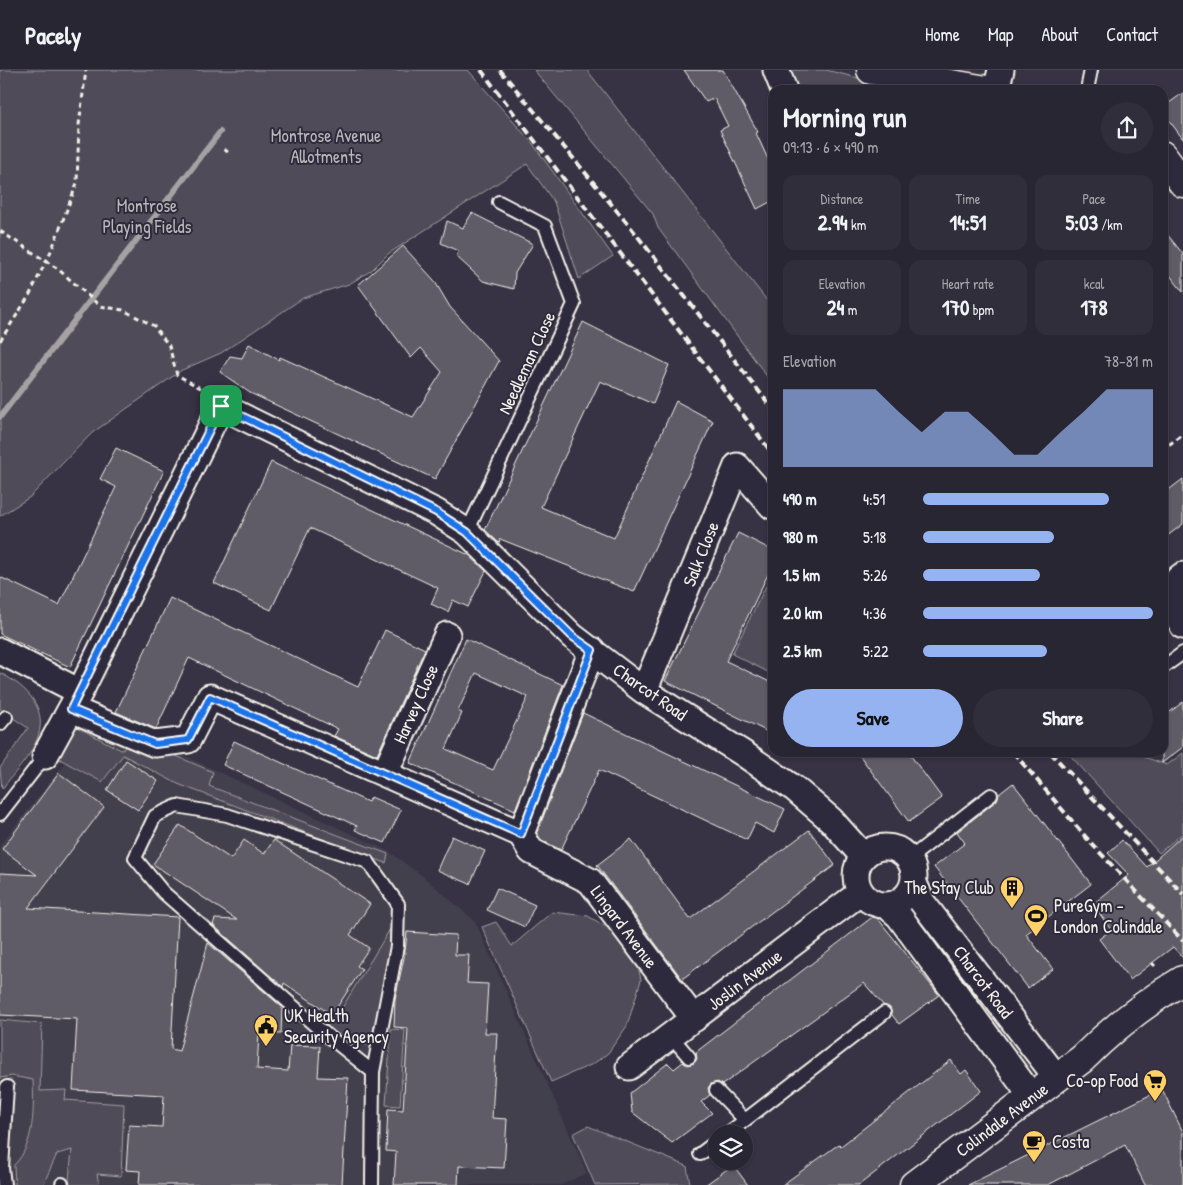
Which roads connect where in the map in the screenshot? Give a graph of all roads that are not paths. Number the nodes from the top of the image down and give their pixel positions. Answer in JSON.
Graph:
{"nodes":[{"id":1,"x":776,"y":70,"type":"edge"},
{"id":2,"x":871,"y":70,"type":"edge"},
{"id":3,"x":1001,"y":70,"type":"edge"},
{"id":4,"x":1091,"y":70,"type":"edge"},
{"id":5,"x":782,"y":85,"type":"edge"},
{"id":6,"x":954,"y":85,"type":"edge"},
{"id":7,"x":986,"y":85,"type":"edge"},
{"id":8,"x":1088,"y":85,"type":"edge"},
{"id":9,"x":499,"y":202,"type":"dead end"},
{"id":10,"x":768,"y":501,"type":"edge"},
{"id":11,"x":467,"y":532,"type":"junction"},
{"id":12,"x":1183,"y":575,"type":"edge"},
{"id":13,"x":1174,"y":617,"type":"edge"},
{"id":14,"x":447,"y":635,"type":"dead end"},
{"id":15,"x":592,"y":650,"type":"junction"},
{"id":16,"x":0,"y":651,"type":"edge"},
{"id":17,"x":1183,"y":653,"type":"edge"},
{"id":18,"x":1168,"y":664,"type":"edge"},
{"id":19,"x":644,"y":691,"type":"junction"},
{"id":20,"x":76,"y":700,"type":"junction"},
{"id":21,"x":45,"y":756,"type":"joint"},
{"id":22,"x":385,"y":773,"type":"junction"},
{"id":23,"x":991,"y":795,"type":"dead end"},
{"id":24,"x":4,"y":799,"type":"edge"},
{"id":25,"x":0,"y":814,"type":"edge"},
{"id":26,"x":521,"y":834,"type":"junction"},
{"id":27,"x":863,"y":856,"type":"junction"},
{"id":28,"x":909,"y":859,"type":"junction"},
{"id":29,"x":914,"y":883,"type":"junction"},
{"id":30,"x":861,"y":892,"type":"junction"},
{"id":31,"x":886,"y":905,"type":"junction"},
{"id":32,"x":1183,"y":980,"type":"edge"},
{"id":33,"x":884,"y":1013,"type":"dead end"},
{"id":34,"x":694,"y":1019,"type":"junction"},
{"id":35,"x":671,"y":1036,"type":"junction"},
{"id":36,"x":689,"y":1057,"type":"dead end"},
{"id":37,"x":629,"y":1067,"type":"dead end"},
{"id":38,"x":373,"y":1072,"type":"junction"},
{"id":39,"x":1057,"y":1078,"type":"junction"},
{"id":40,"x":7,"y":1087,"type":"dead end"},
{"id":41,"x":716,"y":1090,"type":"dead end"},
{"id":42,"x":1032,"y":1097,"type":"junction"},
{"id":43,"x":745,"y":1120,"type":"junction"},
{"id":44,"x":739,"y":1125,"type":"edge"},
{"id":45,"x":708,"y":1148,"type":"edge"},
{"id":46,"x":700,"y":1154,"type":"dead end"},
{"id":47,"x":929,"y":1181,"type":"edge"},
{"id":48,"x":4,"y":1185,"type":"edge"},
{"id":49,"x":372,"y":1185,"type":"edge"}],
"edges":[{"from":1,"to":5,"type":"street"},
{"from":2,"to":6,"type":"street"},
{"from":3,"to":7,"type":"street"},
{"from":4,"to":8,"type":"lane"},
{"from":9,"to":11,"type":"lane","name":"Needleman Close"},
{"from":10,"to":19,"type":"street","name":"Salk Close"},
{"from":11,"to":15,"type":"street","name":"Charcot Road"},
{"from":11,"to":20,"type":"street","name":"Charcot Road"},
{"from":12,"to":13,"type":"street"},
{"from":14,"to":22,"type":"street","name":"Harvey Close"},
{"from":15,"to":19,"type":"street","name":"Charcot Road"},
{"from":15,"to":26,"type":"street"},
{"from":16,"to":20,"type":"street"},
{"from":17,"to":18,"type":"lane"},
{"from":19,"to":27,"type":"street","name":"Charcot Road"},
{"from":20,"to":21,"type":"street"},
{"from":20,"to":22,"type":"street","name":"Lingard Avenue"},
{"from":21,"to":24,"type":"lane"},
{"from":22,"to":26,"type":"street","name":"Lingard Avenue"},
{"from":23,"to":28,"type":"lane"},
{"from":24,"to":25,"type":"lane"},
{"from":26,"to":34,"type":"street","name":"Lingard Avenue"},
{"from":27,"to":28,"type":"street"},
{"from":27,"to":30,"type":"street"},
{"from":28,"to":29,"type":"street","name":"Charcot Road"},
{"from":29,"to":31,"type":"street"},
{"from":29,"to":39,"type":"street","name":"Charcot Road"},
{"from":30,"to":31,"type":"street","name":"Charcot Road"},
{"from":30,"to":34,"type":"street","name":"Joslin Avenue"},
{"from":31,"to":42,"type":"street","name":"Charcot Road"},
{"from":32,"to":39,"type":"street","name":"Colindale Avenue"},
{"from":33,"to":43,"type":"lane"},
{"from":34,"to":35,"type":"street","name":"Joslin Avenue"},
{"from":35,"to":36,"type":"lane"},
{"from":35,"to":37,"type":"street","name":"Joslin Avenue"},
{"from":38,"to":38,"type":"lane"},
{"from":38,"to":49,"type":"lane"},
{"from":39,"to":42,"type":"street","name":"Colindale Avenue"},
{"from":40,"to":48,"type":"lane"},
{"from":41,"to":43,"type":"lane"},
{"from":42,"to":47,"type":"street","name":"Colindale Avenue"},
{"from":43,"to":44,"type":"lane"},
{"from":45,"to":46,"type":"lane"}]}
